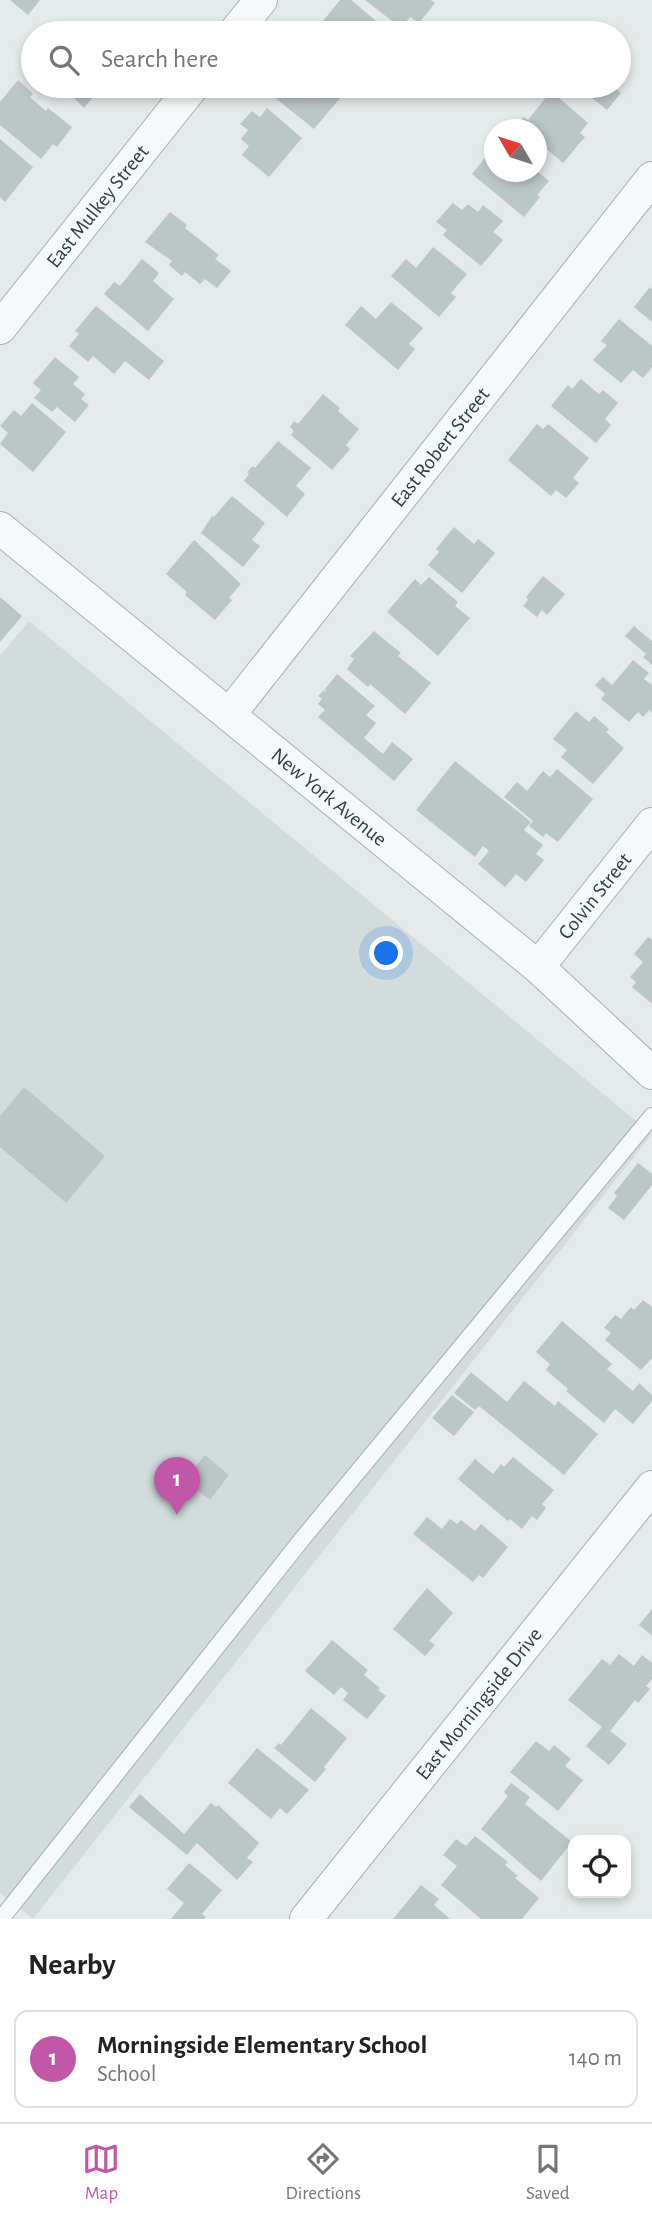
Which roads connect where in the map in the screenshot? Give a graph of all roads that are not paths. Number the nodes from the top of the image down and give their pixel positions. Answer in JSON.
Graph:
{"nodes":[{"id":1,"x":261,"y":0,"type":"edge"},
{"id":2,"x":244,"y":21,"type":"edge"},
{"id":3,"x":183,"y":98,"type":"edge"},
{"id":4,"x":652,"y":178,"type":"edge"},
{"id":5,"x":0,"y":328,"type":"edge"},
{"id":6,"x":0,"y":528,"type":"edge"},
{"id":7,"x":229,"y":715,"type":"junction"},
{"id":8,"x":652,"y":824,"type":"edge"},
{"id":9,"x":538,"y":967,"type":"junction"},
{"id":10,"x":652,"y":1073,"type":"edge"},
{"id":11,"x":652,"y":1116,"type":"edge"},
{"id":12,"x":652,"y":1487,"type":"edge"},
{"id":13,"x":1,"y":1919,"type":"edge"},
{"id":14,"x":306,"y":1919,"type":"edge"}],
"edges":[{"from":1,"to":2,"type":"street"},
{"from":3,"to":5,"type":"street","name":"East Mulkey Street"},
{"from":4,"to":7,"type":"street","name":"East Robert Street"},
{"from":6,"to":7,"type":"street","name":"New York Avenue"},
{"from":7,"to":9,"type":"street","name":"New York Avenue"},
{"from":8,"to":9,"type":"street","name":"Colvin Street"},
{"from":9,"to":10,"type":"street","name":"New York Avenue"},
{"from":11,"to":13,"type":"lane"},
{"from":12,"to":14,"type":"street","name":"East Morningside Drive"}]}
